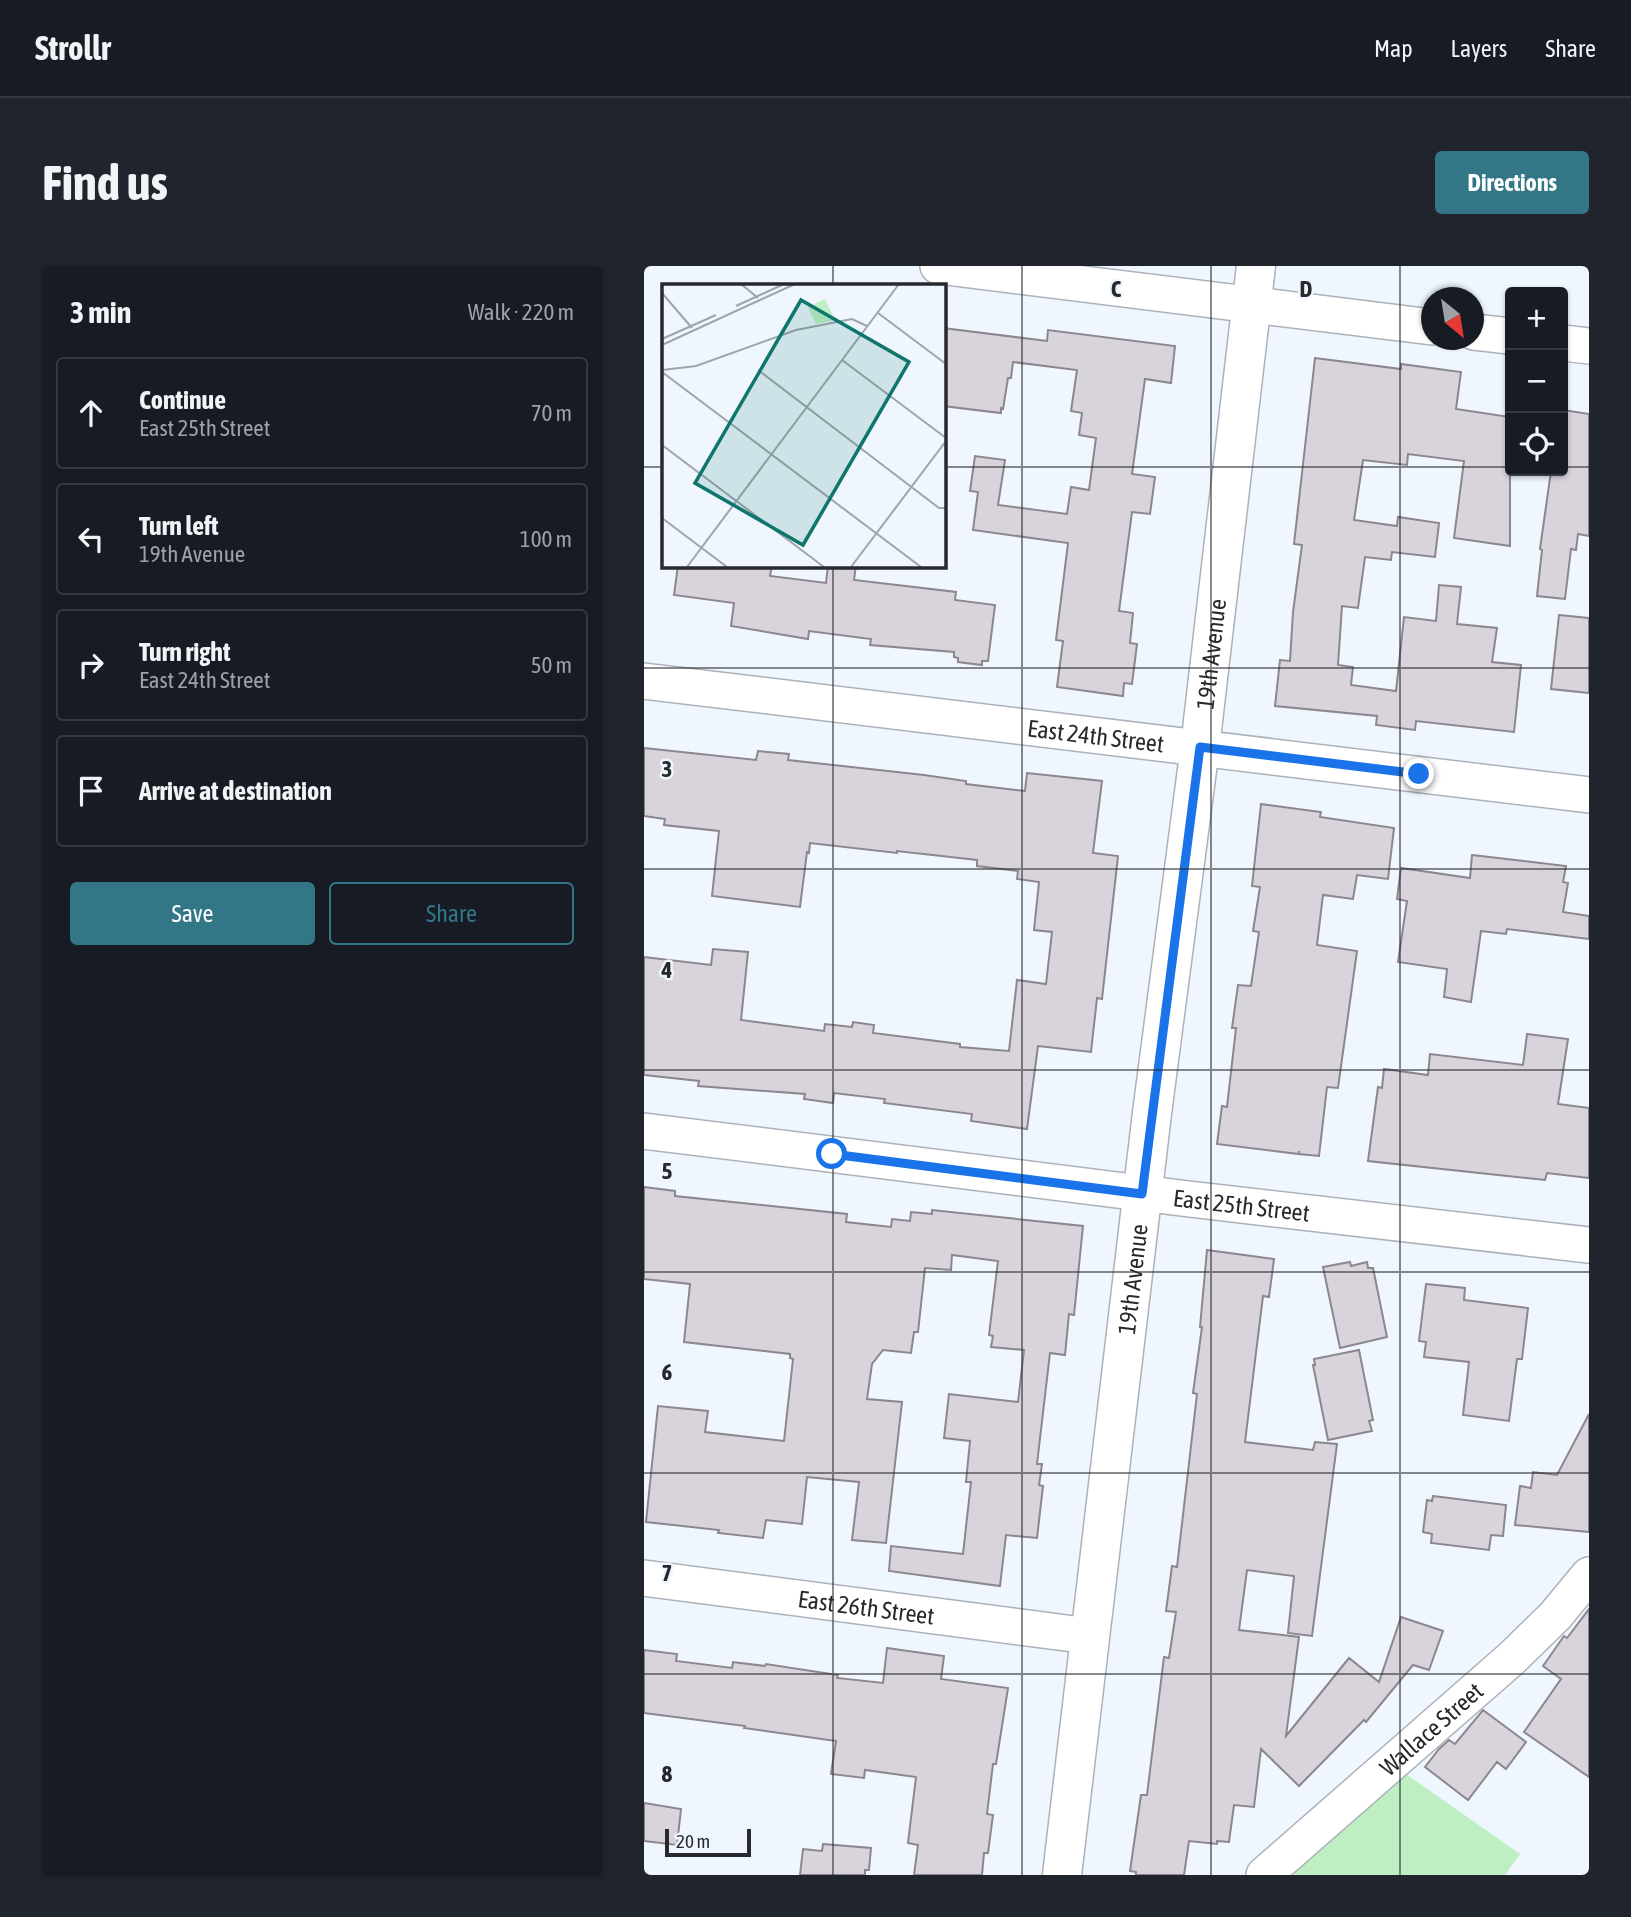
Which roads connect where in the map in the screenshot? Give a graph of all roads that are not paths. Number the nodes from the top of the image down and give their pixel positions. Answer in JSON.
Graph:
{"nodes":[{"id":1,"x":938,"y":266,"type":"edge"},
{"id":2,"x":1256,"y":266,"type":"edge"},
{"id":3,"x":1252,"y":304,"type":"junction"},
{"id":4,"x":1421,"y":326,"type":"edge"},
{"id":5,"x":1484,"y":333,"type":"edge"},
{"id":6,"x":1505,"y":335,"type":"edge"},
{"id":7,"x":1568,"y":344,"type":"edge"},
{"id":8,"x":1589,"y":346,"type":"edge"},
{"id":9,"x":644,"y":681,"type":"edge"},
{"id":10,"x":1200,"y":747,"type":"junction"},
{"id":11,"x":1589,"y":795,"type":"edge"},
{"id":12,"x":644,"y":1131,"type":"edge"},
{"id":13,"x":1142,"y":1194,"type":"junction"},
{"id":14,"x":1589,"y":1245,"type":"edge"},
{"id":15,"x":1589,"y":1575,"type":"edge"},
{"id":16,"x":644,"y":1578,"type":"edge"},
{"id":17,"x":1089,"y":1636,"type":"junction"},
{"id":18,"x":1062,"y":1875,"type":"edge"},
{"id":19,"x":1264,"y":1875,"type":"edge"}],
"edges":[{"from":1,"to":3,"type":"street"},
{"from":2,"to":3,"type":"street","name":"19th Avenue"},
{"from":3,"to":4,"type":"street"},
{"from":3,"to":10,"type":"street","name":"19th Avenue"},
{"from":5,"to":6,"type":"street"},
{"from":7,"to":8,"type":"street"},
{"from":9,"to":10,"type":"street","name":"East 24th Street"},
{"from":10,"to":11,"type":"street","name":"East 24th Street"},
{"from":10,"to":13,"type":"street","name":"19th Avenue"},
{"from":12,"to":13,"type":"street","name":"East 25th Street"},
{"from":13,"to":14,"type":"street","name":"East 25th Street"},
{"from":13,"to":17,"type":"street","name":"19th Avenue"},
{"from":15,"to":19,"type":"street","name":"Wallace Street"},
{"from":16,"to":17,"type":"street","name":"East 26th Street"},
{"from":17,"to":18,"type":"street","name":"19th Avenue"}]}
